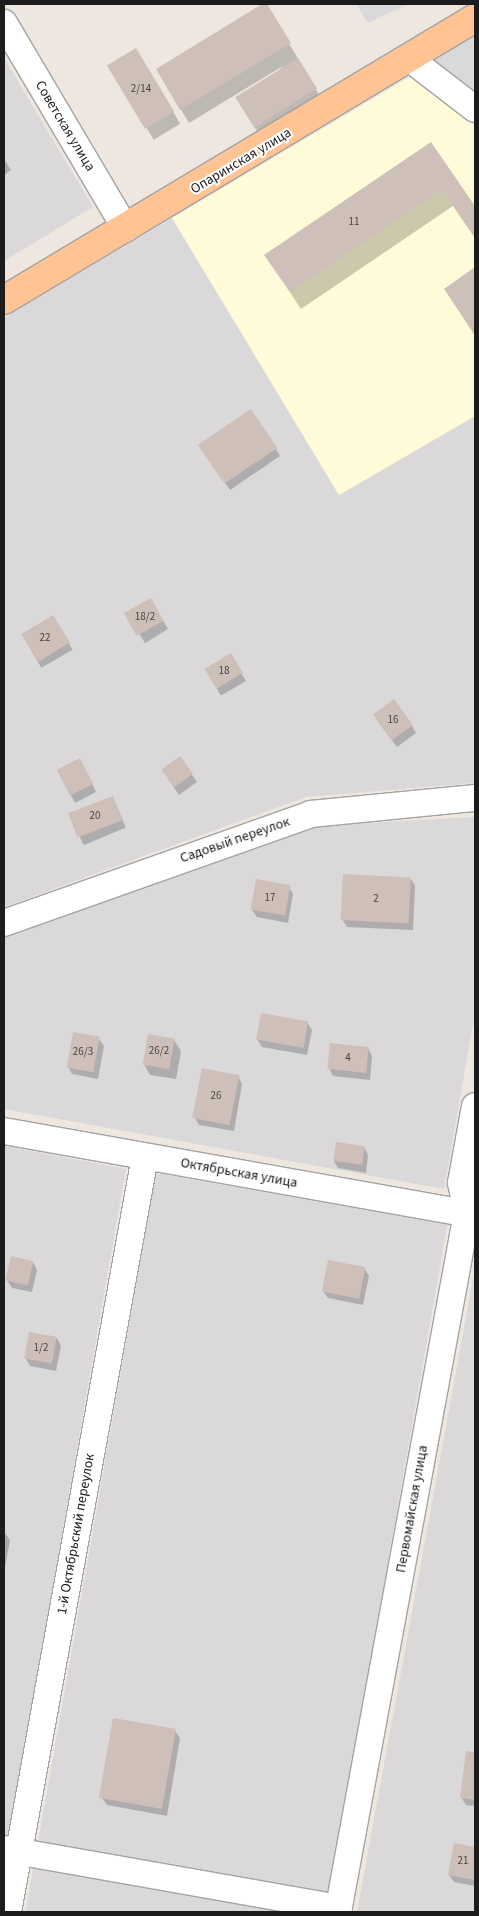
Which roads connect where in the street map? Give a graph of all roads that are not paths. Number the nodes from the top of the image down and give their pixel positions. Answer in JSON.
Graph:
{"nodes":[{"id":1,"x":475,"y":18,"type":"edge"},
{"id":2,"x":4,"y":23,"type":"edge"},
{"id":3,"x":410,"y":59,"type":"junction"},
{"id":4,"x":475,"y":108,"type":"edge"},
{"id":5,"x":126,"y":229,"type":"junction"},
{"id":6,"x":4,"y":300,"type":"edge"},
{"id":7,"x":475,"y":798,"type":"edge"},
{"id":8,"x":4,"y":923,"type":"edge"},
{"id":9,"x":475,"y":1106,"type":"edge"},
{"id":10,"x":4,"y":1131,"type":"edge"},
{"id":11,"x":144,"y":1157,"type":"junction"},
{"id":12,"x":471,"y":1214,"type":"edge"},
{"id":13,"x":11,"y":1851,"type":"edge"},
{"id":14,"x":338,"y":1910,"type":"edge"},
{"id":15,"x":8,"y":1912,"type":"edge"}],
"edges":[{"from":1,"to":3,"type":"main road","name":"Опаринская улица"},
{"from":2,"to":5,"type":"street","name":"Советская улица"},
{"from":3,"to":4,"type":"street"},
{"from":3,"to":5,"type":"main road","name":"Опаринская улица"},
{"from":5,"to":6,"type":"main road","name":"Опаринская улица"},
{"from":7,"to":8,"type":"street","name":"Садовый переулок"},
{"from":9,"to":12,"type":"street","name":"Первомайская улица"},
{"from":10,"to":11,"type":"street","name":"Октябрьская улица"},
{"from":11,"to":12,"type":"street","name":"Октябрьская улица"},
{"from":11,"to":13,"type":"street","name":"1-й Октябрьский переулок"},
{"from":12,"to":14,"type":"street","name":"Первомайская улица"},
{"from":13,"to":14,"type":"street"},
{"from":13,"to":15,"type":"street","name":"1-й Октябрьский переулок"}]}
